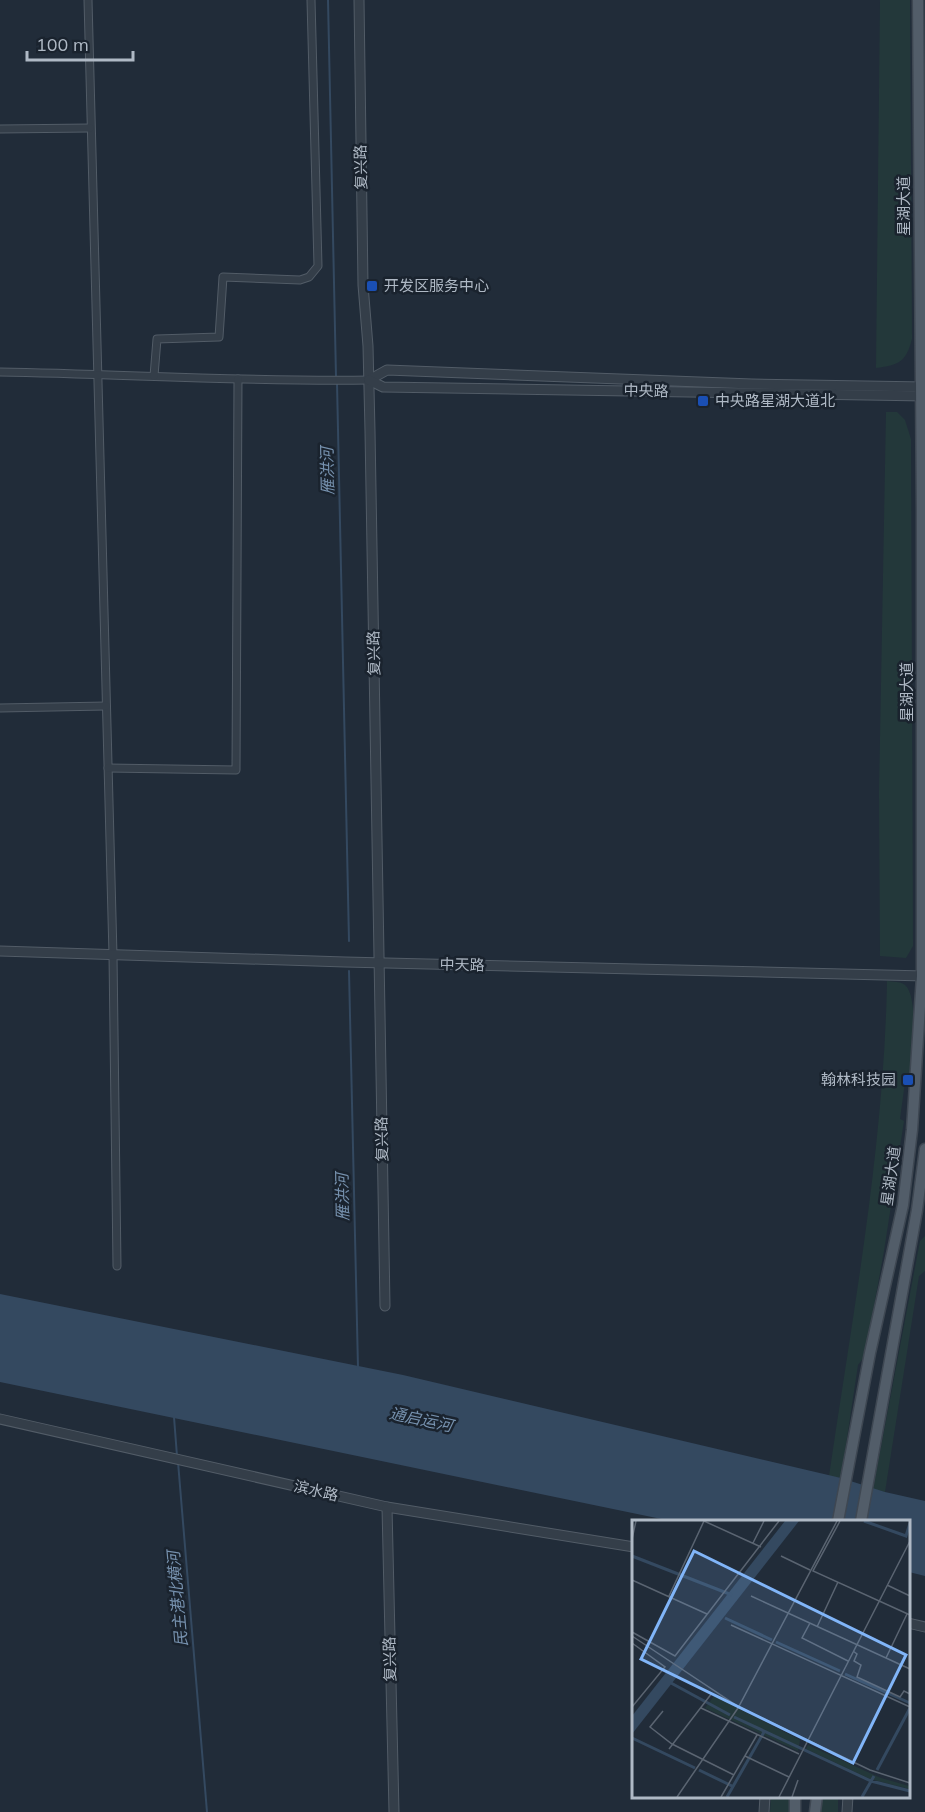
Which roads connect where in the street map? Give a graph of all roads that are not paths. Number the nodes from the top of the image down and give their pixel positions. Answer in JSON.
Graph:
{"nodes":[{"id":1,"x":88,"y":0,"type":"edge"},
{"id":2,"x":311,"y":0,"type":"edge"},
{"id":3,"x":359,"y":0,"type":"edge"},
{"id":4,"x":918,"y":0,"type":"edge"},
{"id":5,"x":90,"y":128,"type":"junction"},
{"id":6,"x":0,"y":129,"type":"edge"},
{"id":7,"x":0,"y":372,"type":"edge"},
{"id":8,"x":97,"y":374,"type":"junction"},
{"id":9,"x":154,"y":376,"type":"junction"},
{"id":10,"x":237,"y":379,"type":"junction"},
{"id":11,"x":369,"y":380,"type":"junction"},
{"id":12,"x":922,"y":391,"type":"edge"},
{"id":13,"x":106,"y":706,"type":"junction"},
{"id":14,"x":0,"y":708,"type":"edge"},
{"id":15,"x":108,"y":768,"type":"junction"},
{"id":16,"x":0,"y":951,"type":"edge"},
{"id":17,"x":112,"y":955,"type":"junction"},
{"id":18,"x":379,"y":963,"type":"junction"},
{"id":19,"x":923,"y":976,"type":"edge"},
{"id":20,"x":925,"y":1149,"type":"edge"},
{"id":21,"x":921,"y":1211,"type":"edge"},
{"id":22,"x":117,"y":1266,"type":"dead end"},
{"id":23,"x":385,"y":1306,"type":"dead end"},
{"id":24,"x":0,"y":1419,"type":"edge"},
{"id":25,"x":387,"y":1507,"type":"junction"},
{"id":26,"x":838,"y":1520,"type":"edge"},
{"id":27,"x":861,"y":1520,"type":"edge"},
{"id":28,"x":632,"y":1547,"type":"edge"},
{"id":29,"x":910,"y":1623,"type":"edge"},
{"id":30,"x":925,"y":1627,"type":"edge"},
{"id":31,"x":817,"y":1797,"type":"edge"},
{"id":32,"x":848,"y":1797,"type":"edge"},
{"id":33,"x":394,"y":1812,"type":"edge"},
{"id":34,"x":815,"y":1812,"type":"edge"},
{"id":35,"x":847,"y":1812,"type":"edge"}],
"edges":[{"from":1,"to":5,"type":"street"},
{"from":2,"to":9,"type":"street"},
{"from":3,"to":11,"type":"street","name":"复兴路"},
{"from":4,"to":12,"type":"main road","name":"星湖大道"},
{"from":5,"to":6,"type":"street"},
{"from":5,"to":8,"type":"street"},
{"from":7,"to":8,"type":"street"},
{"from":8,"to":9,"type":"street"},
{"from":8,"to":13,"type":"street"},
{"from":9,"to":10,"type":"street"},
{"from":10,"to":11,"type":"street"},
{"from":10,"to":15,"type":"street"},
{"from":11,"to":12,"type":"street","name":"中央路"},
{"from":11,"to":12,"type":"street"},
{"from":11,"to":18,"type":"street","name":"复兴路"},
{"from":12,"to":19,"type":"main road","name":"星湖大道"},
{"from":13,"to":14,"type":"street"},
{"from":13,"to":15,"type":"street"},
{"from":15,"to":17,"type":"street"},
{"from":16,"to":17,"type":"street","name":"中天路"},
{"from":17,"to":18,"type":"street","name":"中天路"},
{"from":17,"to":22,"type":"street"},
{"from":18,"to":19,"type":"street","name":"中天路"},
{"from":18,"to":23,"type":"street","name":"复兴路"},
{"from":19,"to":26,"type":"main road","name":"星湖大道"},
{"from":20,"to":21,"type":"main road","name":"星湖大道"},
{"from":21,"to":27,"type":"main road","name":"星湖大道"},
{"from":24,"to":25,"type":"street","name":"滨水路"},
{"from":25,"to":28,"type":"street","name":"滨水路"},
{"from":25,"to":33,"type":"street","name":"复兴路"},
{"from":29,"to":30,"type":"street"},
{"from":31,"to":34,"type":"main road"},
{"from":32,"to":35,"type":"street"}]}
